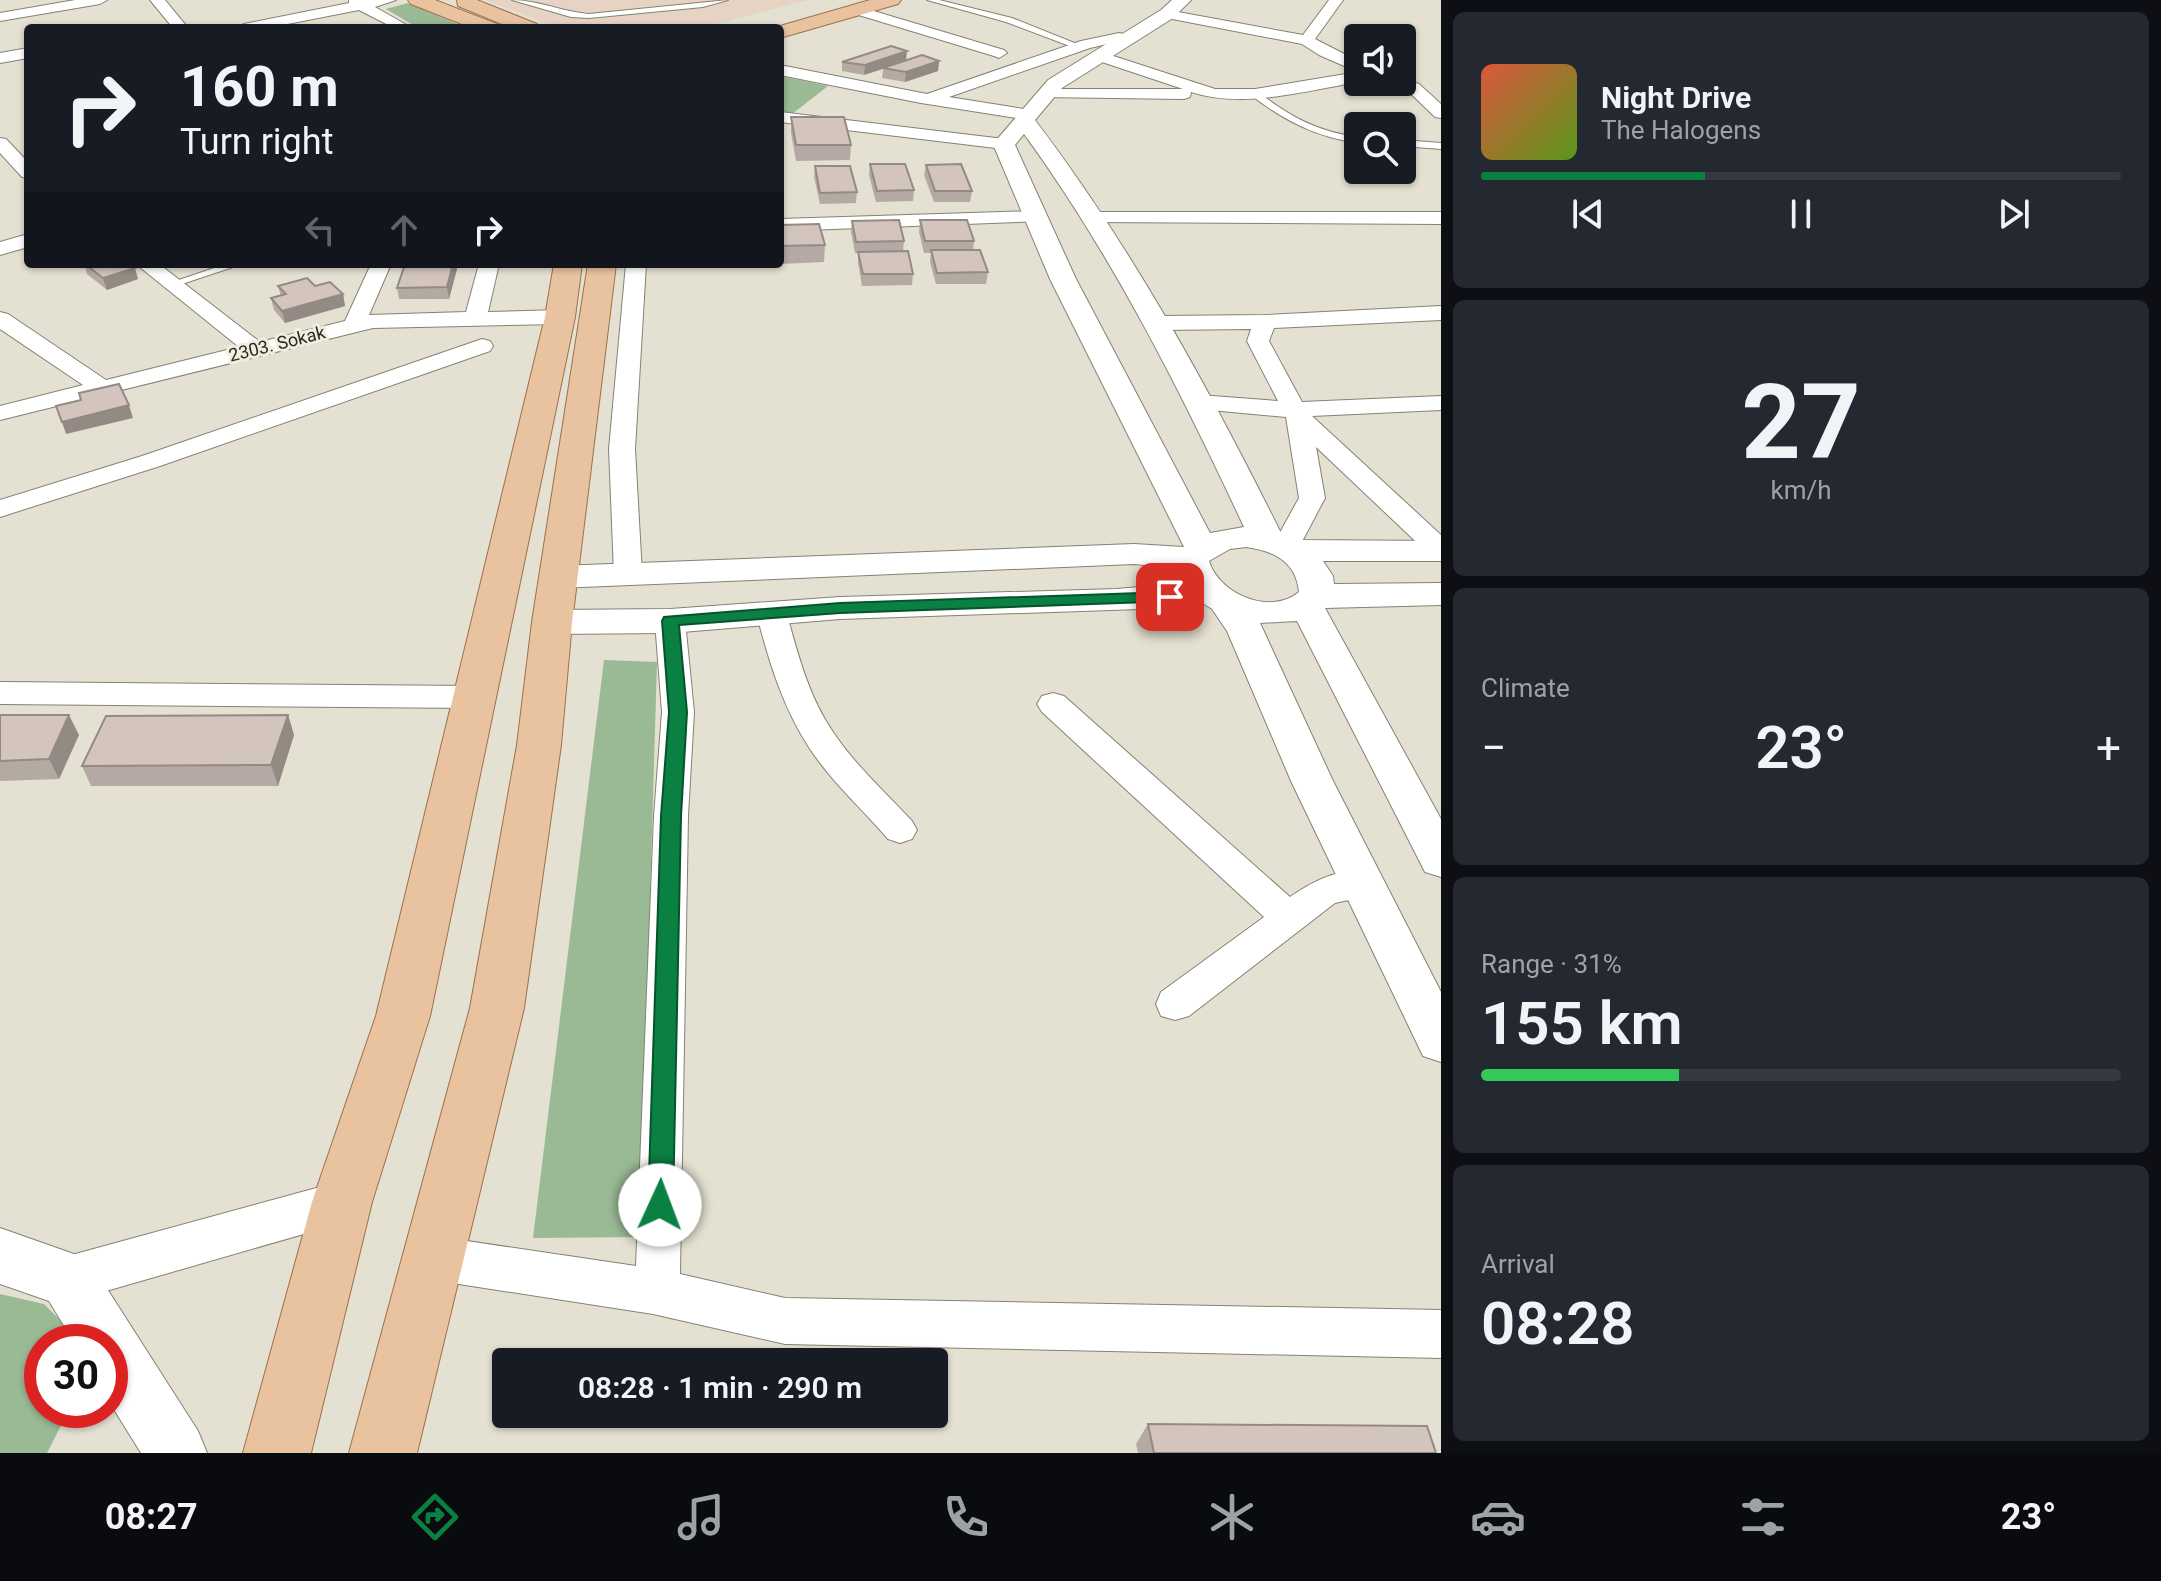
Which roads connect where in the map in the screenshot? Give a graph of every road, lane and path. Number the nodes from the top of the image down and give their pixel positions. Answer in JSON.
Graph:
{"nodes":[{"id":1,"x":100,"y":0,"type":"edge"},
{"id":2,"x":157,"y":0,"type":"edge"},
{"id":3,"x":389,"y":0,"type":"edge"},
{"id":4,"x":418,"y":0,"type":"edge"},
{"id":5,"x":459,"y":0,"type":"edge"},
{"id":6,"x":516,"y":0,"type":"edge"},
{"id":7,"x":724,"y":0,"type":"edge"},
{"id":8,"x":891,"y":0,"type":"edge"},
{"id":9,"x":931,"y":0,"type":"edge"},
{"id":10,"x":1182,"y":0,"type":"edge"},
{"id":11,"x":1336,"y":0,"type":"edge"},
{"id":12,"x":357,"y":2,"type":"edge"},
{"id":13,"x":851,"y":5,"type":"edge"},
{"id":14,"x":1167,"y":14,"type":"junction"},
{"id":15,"x":6,"y":16,"type":"edge"},
{"id":16,"x":178,"y":24,"type":"edge"},
{"id":17,"x":261,"y":24,"type":"edge"},
{"id":18,"x":398,"y":24,"type":"edge"},
{"id":19,"x":480,"y":24,"type":"edge"},
{"id":20,"x":520,"y":24,"type":"edge"},
{"id":21,"x":759,"y":24,"type":"dead end"},
{"id":22,"x":24,"y":29,"type":"edge"},
{"id":23,"x":784,"y":30,"type":"edge"},
{"id":24,"x":1132,"y":35,"type":"junction"},
{"id":25,"x":1307,"y":40,"type":"junction"},
{"id":26,"x":1078,"y":46,"type":"junction"},
{"id":27,"x":999,"y":53,"type":"dead end"},
{"id":28,"x":24,"y":54,"type":"edge"},
{"id":29,"x":1098,"y":56,"type":"junction"},
{"id":30,"x":0,"y":58,"type":"edge"},
{"id":31,"x":1344,"y":61,"type":"edge"},
{"id":32,"x":784,"y":71,"type":"edge"},
{"id":33,"x":1344,"y":79,"type":"edge"},
{"id":34,"x":1441,"y":84,"type":"edge"},
{"id":35,"x":1416,"y":85,"type":"edge"},
{"id":36,"x":1047,"y":94,"type":"junction"},
{"id":37,"x":1214,"y":94,"type":"junction"},
{"id":38,"x":1255,"y":94,"type":"junction"},
{"id":39,"x":1416,"y":94,"type":"edge"},
{"id":40,"x":929,"y":99,"type":"junction"},
{"id":41,"x":1441,"y":113,"type":"edge"},
{"id":42,"x":784,"y":117,"type":"edge"},
{"id":43,"x":1028,"y":118,"type":"junction"},
{"id":44,"x":1344,"y":138,"type":"edge"},
{"id":45,"x":24,"y":143,"type":"edge"},
{"id":46,"x":1004,"y":144,"type":"junction"},
{"id":47,"x":1416,"y":144,"type":"edge"},
{"id":48,"x":1,"y":146,"type":"edge"},
{"id":49,"x":1441,"y":146,"type":"edge"},
{"id":50,"x":24,"y":169,"type":"edge"},
{"id":51,"x":1037,"y":217,"type":"junction"},
{"id":52,"x":1094,"y":218,"type":"junction"},
{"id":53,"x":1441,"y":218,"type":"edge"},
{"id":54,"x":784,"y":225,"type":"edge"},
{"id":55,"x":24,"y":241,"type":"edge"},
{"id":56,"x":0,"y":249,"type":"edge"},
{"id":57,"x":151,"y":268,"type":"edge"},
{"id":58,"x":224,"y":268,"type":"edge"},
{"id":59,"x":379,"y":268,"type":"edge"},
{"id":60,"x":488,"y":268,"type":"edge"},
{"id":61,"x":567,"y":268,"type":"edge"},
{"id":62,"x":601,"y":268,"type":"edge"},
{"id":63,"x":636,"y":268,"type":"edge"},
{"id":64,"x":172,"y":284,"type":"junction"},
{"id":65,"x":1441,"y":313,"type":"edge"},
{"id":66,"x":560,"y":317,"type":"junction"},
{"id":67,"x":0,"y":319,"type":"edge"},
{"id":68,"x":475,"y":319,"type":"junction"},
{"id":69,"x":1265,"y":322,"type":"junction"},
{"id":70,"x":1159,"y":323,"type":"junction"},
{"id":71,"x":354,"y":325,"type":"junction"},
{"id":72,"x":26,"y":336,"type":"junction"},
{"id":73,"x":0,"y":345,"type":"edge"},
{"id":74,"x":482,"y":346,"type":"dead end"},
{"id":75,"x":255,"y":349,"type":"junction"},
{"id":76,"x":100,"y":386,"type":"junction"},
{"id":77,"x":1199,"y":402,"type":"junction"},
{"id":78,"x":1441,"y":403,"type":"edge"},
{"id":79,"x":0,"y":413,"type":"edge"},
{"id":80,"x":1296,"y":414,"type":"junction"},
{"id":81,"x":3,"y":506,"type":"edge"},
{"id":82,"x":1281,"y":546,"type":"junction"},
{"id":83,"x":1441,"y":550,"type":"edge"},
{"id":84,"x":628,"y":574,"type":"junction"},
{"id":85,"x":1206,"y":574,"type":"junction"},
{"id":86,"x":1441,"y":594,"type":"edge"},
{"id":87,"x":555,"y":599,"type":"junction"},
{"id":88,"x":1310,"y":600,"type":"junction"},
{"id":89,"x":772,"y":615,"type":"junction"},
{"id":90,"x":670,"y":621,"type":"junction"},
{"id":91,"x":0,"y":693,"type":"edge"},
{"id":92,"x":475,"y":697,"type":"junction"},
{"id":93,"x":1053,"y":704,"type":"dead end"},
{"id":94,"x":900,"y":830,"type":"dead end"},
{"id":95,"x":1441,"y":860,"type":"edge"},
{"id":96,"x":1363,"y":884,"type":"junction"},
{"id":97,"x":1289,"y":918,"type":"junction"},
{"id":98,"x":1175,"y":1004,"type":"dead end"},
{"id":99,"x":1441,"y":1041,"type":"edge"},
{"id":100,"x":342,"y":1202,"type":"junction"},
{"id":101,"x":0,"y":1256,"type":"edge"},
{"id":102,"x":433,"y":1258,"type":"junction"},
{"id":103,"x":68,"y":1279,"type":"junction"},
{"id":104,"x":653,"y":1291,"type":"junction"},
{"id":105,"x":96,"y":1324,"type":"edge"},
{"id":106,"x":1441,"y":1334,"type":"edge"},
{"id":107,"x":128,"y":1376,"type":"edge"},
{"id":108,"x":176,"y":1453,"type":"edge"},
{"id":109,"x":277,"y":1453,"type":"edge"},
{"id":110,"x":383,"y":1453,"type":"edge"}],
"edges":[{"from":1,"to":15,"type":"street"},
{"from":2,"to":16,"type":"street"},
{"from":3,"to":12,"type":"street"},
{"from":4,"to":19,"type":"main road"},
{"from":5,"to":20,"type":"main road"},
{"from":6,"to":7,"type":"lane"},
{"from":8,"to":13,"type":"main road"},
{"from":9,"to":26,"type":"lane"},
{"from":10,"to":14,"type":"street"},
{"from":11,"to":25,"type":"street"},
{"from":12,"to":17,"type":"street"},
{"from":12,"to":18,"type":"street"},
{"from":13,"to":21,"type":"main road"},
{"from":13,"to":23,"type":"main road"},
{"from":13,"to":27,"type":"street"},
{"from":14,"to":24,"type":"street"},
{"from":14,"to":25,"type":"street"},
{"from":15,"to":22,"type":"street"},
{"from":24,"to":26,"type":"street"},
{"from":24,"to":29,"type":"street"},
{"from":25,"to":31,"type":"street"},
{"from":26,"to":40,"type":"street"},
{"from":28,"to":30,"type":"street"},
{"from":29,"to":36,"type":"street"},
{"from":29,"to":37,"type":"street"},
{"from":32,"to":40,"type":"street"},
{"from":33,"to":38,"type":"street"},
{"from":34,"to":35,"type":"street"},
{"from":36,"to":37,"type":"street"},
{"from":36,"to":43,"type":"street"},
{"from":37,"to":38,"type":"street"},
{"from":38,"to":44,"type":"lane"},
{"from":39,"to":41,"type":"street"},
{"from":40,"to":43,"type":"street"},
{"from":42,"to":46,"type":"street"},
{"from":43,"to":46,"type":"street"},
{"from":43,"to":52,"type":"street"},
{"from":45,"to":48,"type":"street"},
{"from":46,"to":51,"type":"street"},
{"from":47,"to":49,"type":"lane"},
{"from":48,"to":50,"type":"street"},
{"from":51,"to":54,"type":"street"},
{"from":51,"to":85,"type":"street"},
{"from":52,"to":53,"type":"street"},
{"from":52,"to":70,"type":"street"},
{"from":55,"to":56,"type":"street"},
{"from":57,"to":64,"type":"street"},
{"from":58,"to":64,"type":"lane"},
{"from":59,"to":71,"type":"street"},
{"from":60,"to":68,"type":"street"},
{"from":61,"to":66,"type":"main road"},
{"from":62,"to":87,"type":"main road"},
{"from":63,"to":84,"type":"street"},
{"from":64,"to":75,"type":"street"},
{"from":65,"to":69,"type":"street"},
{"from":66,"to":68,"type":"street","name":"2303. Sokak"},
{"from":66,"to":92,"type":"main road"},
{"from":67,"to":72,"type":"street"},
{"from":68,"to":71,"type":"street","name":"2303. Sokak"},
{"from":69,"to":70,"type":"street"},
{"from":69,"to":80,"type":"street"},
{"from":70,"to":77,"type":"street"},
{"from":71,"to":75,"type":"street","name":"2303. Sokak"},
{"from":72,"to":73,"type":"street"},
{"from":72,"to":76,"type":"street"},
{"from":74,"to":81,"type":"street"},
{"from":75,"to":76,"type":"street","name":"2303. Sokak"},
{"from":76,"to":79,"type":"street","name":"2303. Sokak"},
{"from":77,"to":80,"type":"street"},
{"from":77,"to":82,"type":"street"},
{"from":78,"to":80,"type":"street"},
{"from":80,"to":82,"type":"street"},
{"from":80,"to":83,"type":"street"},
{"from":82,"to":83,"type":"street"},
{"from":82,"to":85,"type":"street"},
{"from":82,"to":88,"type":"street"},
{"from":84,"to":85,"type":"street"},
{"from":84,"to":87,"type":"street"},
{"from":85,"to":88,"type":"street"},
{"from":85,"to":89,"type":"street"},
{"from":85,"to":96,"type":"street"},
{"from":86,"to":88,"type":"street"},
{"from":87,"to":90,"type":"street"},
{"from":87,"to":102,"type":"main road"},
{"from":88,"to":95,"type":"street"},
{"from":89,"to":90,"type":"street"},
{"from":89,"to":94,"type":"street"},
{"from":90,"to":104,"type":"street"},
{"from":91,"to":92,"type":"street"},
{"from":92,"to":100,"type":"main road"},
{"from":93,"to":97,"type":"street"},
{"from":96,"to":97,"type":"street"},
{"from":96,"to":99,"type":"street"},
{"from":97,"to":98,"type":"street"},
{"from":100,"to":103,"type":"street"},
{"from":100,"to":109,"type":"main road"},
{"from":101,"to":103,"type":"street"},
{"from":102,"to":104,"type":"street"},
{"from":102,"to":110,"type":"main road"},
{"from":103,"to":105,"type":"street"},
{"from":104,"to":106,"type":"street"},
{"from":107,"to":108,"type":"street"}]}
